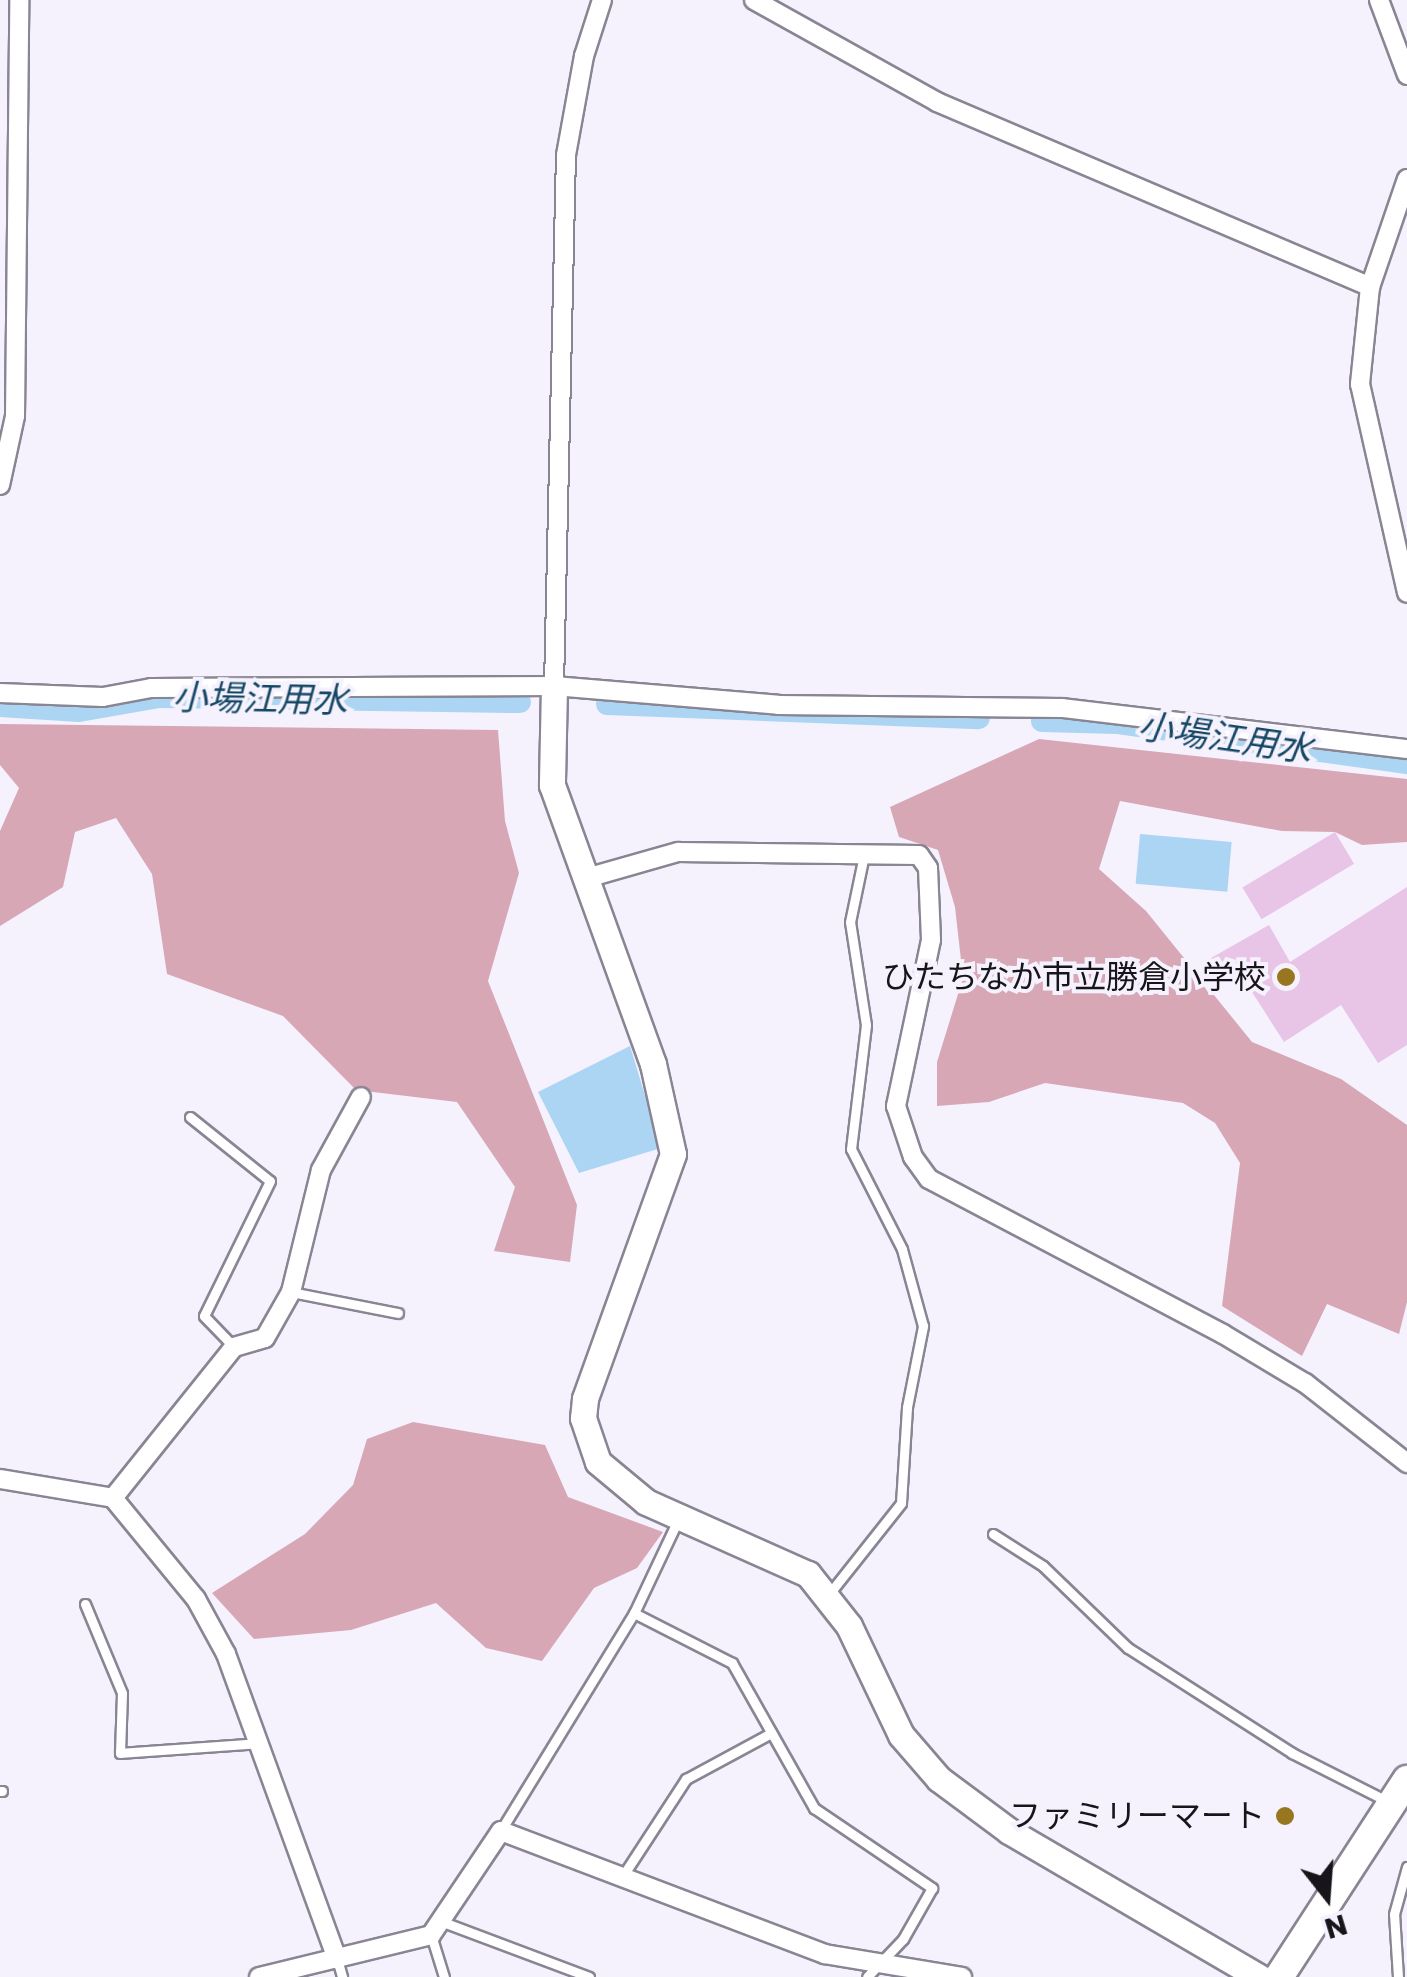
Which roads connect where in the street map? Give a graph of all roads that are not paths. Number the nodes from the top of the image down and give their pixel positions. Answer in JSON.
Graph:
{"nodes":[{"id":1,"x":19,"y":0,"type":"edge"},
{"id":2,"x":602,"y":0,"type":"edge"},
{"id":3,"x":754,"y":0,"type":"edge"},
{"id":4,"x":1379,"y":0,"type":"edge"},
{"id":5,"x":1407,"y":74,"type":"edge"},
{"id":6,"x":1407,"y":179,"type":"edge"},
{"id":7,"x":1370,"y":287,"type":"junction"},
{"id":8,"x":0,"y":485,"type":"edge"},
{"id":9,"x":1407,"y":592,"type":"edge"},
{"id":10,"x":554,"y":686,"type":"junction"},
{"id":11,"x":0,"y":693,"type":"edge"},
{"id":12,"x":1407,"y":749,"type":"edge"},
{"id":13,"x":864,"y":852,"type":"junction"},
{"id":14,"x":583,"y":879,"type":"junction"},
{"id":15,"x":361,"y":1097,"type":"dead end"},
{"id":16,"x":190,"y":1117,"type":"dead end"},
{"id":17,"x":291,"y":1292,"type":"junction"},
{"id":18,"x":398,"y":1313,"type":"dead end"},
{"id":19,"x":234,"y":1347,"type":"junction"},
{"id":20,"x":1407,"y":1463,"type":"edge"},
{"id":21,"x":0,"y":1478,"type":"edge"},
{"id":22,"x":112,"y":1498,"type":"junction"},
{"id":23,"x":680,"y":1516,"type":"junction"},
{"id":24,"x":993,"y":1534,"type":"dead end"},
{"id":25,"x":828,"y":1595,"type":"junction"},
{"id":26,"x":85,"y":1604,"type":"dead end"},
{"id":27,"x":634,"y":1613,"type":"junction"},
{"id":28,"x":771,"y":1733,"type":"junction"},
{"id":29,"x":262,"y":1743,"type":"junction"},
{"id":30,"x":1400,"y":1791,"type":"edge"},
{"id":31,"x":501,"y":1831,"type":"junction"},
{"id":32,"x":1407,"y":1867,"type":"edge"},
{"id":33,"x":622,"y":1877,"type":"junction"},
{"id":34,"x":437,"y":1929,"type":"junction"},
{"id":35,"x":883,"y":1960,"type":"junction"},
{"id":36,"x":340,"y":1968,"type":"edge"},
{"id":37,"x":259,"y":1977,"type":"edge"},
{"id":38,"x":444,"y":1977,"type":"edge"},
{"id":39,"x":589,"y":1977,"type":"edge"},
{"id":40,"x":867,"y":1977,"type":"edge"},
{"id":41,"x":962,"y":1977,"type":"edge"},
{"id":42,"x":1259,"y":1977,"type":"edge"},
{"id":43,"x":1279,"y":1977,"type":"edge"},
{"id":44,"x":1398,"y":1977,"type":"edge"}],
"edges":[{"from":1,"to":8,"type":"street"},
{"from":2,"to":10,"type":"street"},
{"from":3,"to":7,"type":"street"},
{"from":4,"to":5,"type":"street"},
{"from":6,"to":7,"type":"street"},
{"from":7,"to":9,"type":"street"},
{"from":10,"to":11,"type":"street"},
{"from":10,"to":12,"type":"street"},
{"from":10,"to":14,"type":"street"},
{"from":13,"to":14,"type":"street"},
{"from":13,"to":20,"type":"street"},
{"from":13,"to":25,"type":"lane"},
{"from":14,"to":23,"type":"street"},
{"from":15,"to":17,"type":"street"},
{"from":16,"to":19,"type":"lane"},
{"from":17,"to":18,"type":"lane"},
{"from":17,"to":19,"type":"street"},
{"from":19,"to":22,"type":"street"},
{"from":21,"to":22,"type":"street"},
{"from":22,"to":29,"type":"street"},
{"from":23,"to":25,"type":"street"},
{"from":23,"to":27,"type":"lane"},
{"from":24,"to":30,"type":"lane"},
{"from":25,"to":42,"type":"street"},
{"from":26,"to":29,"type":"lane"},
{"from":27,"to":28,"type":"lane"},
{"from":27,"to":31,"type":"lane"},
{"from":28,"to":33,"type":"lane"},
{"from":28,"to":35,"type":"lane"},
{"from":29,"to":36,"type":"street"},
{"from":30,"to":43,"type":"main road"},
{"from":31,"to":33,"type":"street"},
{"from":31,"to":34,"type":"street"},
{"from":32,"to":44,"type":"lane"},
{"from":33,"to":35,"type":"street"},
{"from":34,"to":36,"type":"street"},
{"from":34,"to":38,"type":"lane"},
{"from":34,"to":39,"type":"lane"},
{"from":35,"to":40,"type":"lane"},
{"from":35,"to":41,"type":"street"},
{"from":36,"to":37,"type":"street"}]}
